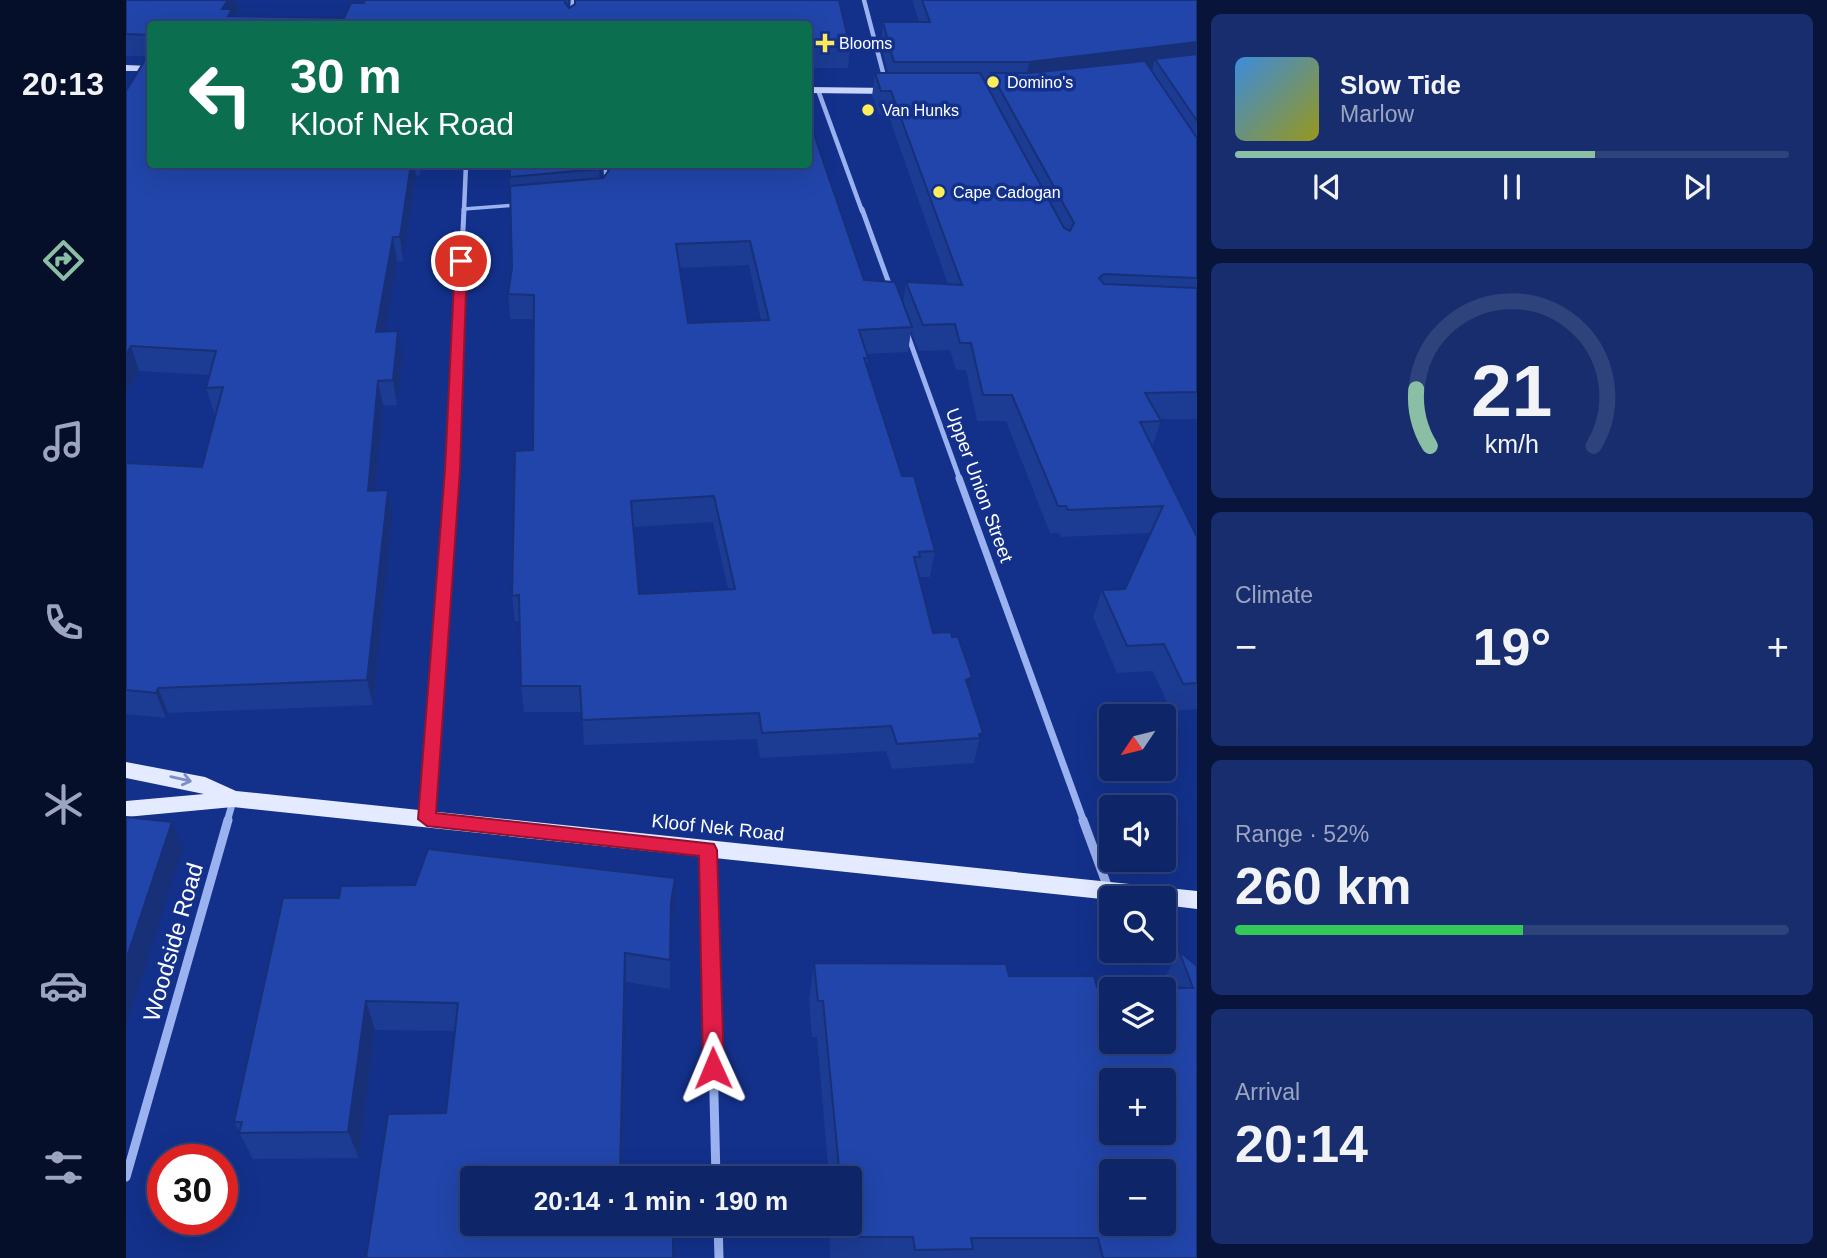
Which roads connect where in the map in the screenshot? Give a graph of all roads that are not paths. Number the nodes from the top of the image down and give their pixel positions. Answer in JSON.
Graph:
{"nodes":[{"id":1,"x":573,"y":0,"type":"edge"},
{"id":2,"x":864,"y":0,"type":"edge"},
{"id":3,"x":570,"y":21,"type":"edge"},
{"id":4,"x":126,"y":68,"type":"edge"},
{"id":5,"x":147,"y":69,"type":"edge"},
{"id":6,"x":813,"y":90,"type":"edge"},
{"id":7,"x":888,"y":91,"type":"junction"},
{"id":8,"x":901,"y":92,"type":"edge"},
{"id":9,"x":466,"y":168,"type":"edge"},
{"id":10,"x":605,"y":168,"type":"edge"},
{"id":11,"x":606,"y":192,"type":"edge"},
{"id":12,"x":528,"y":204,"type":"edge"},
{"id":13,"x":464,"y":209,"type":"junction"},
{"id":14,"x":893,"y":295,"type":"edge"},
{"id":15,"x":902,"y":320,"type":"edge"},
{"id":16,"x":126,"y":770,"type":"edge"},
{"id":17,"x":233,"y":799,"type":"junction"},
{"id":18,"x":126,"y":809,"type":"edge"},
{"id":19,"x":427,"y":819,"type":"junction"},
{"id":20,"x":708,"y":850,"type":"junction"},
{"id":21,"x":1108,"y":886,"type":"edge"},
{"id":22,"x":1099,"y":891,"type":"edge"},
{"id":23,"x":1176,"y":898,"type":"edge"},
{"id":24,"x":1197,"y":900,"type":"edge"},
{"id":25,"x":716,"y":1166,"type":"edge"},
{"id":26,"x":126,"y":1177,"type":"edge"},
{"id":27,"x":718,"y":1236,"type":"edge"},
{"id":28,"x":719,"y":1258,"type":"edge"}],
"edges":[{"from":1,"to":3,"type":"street"},
{"from":2,"to":7,"type":"street"},
{"from":4,"to":5,"type":"street"},
{"from":6,"to":7,"type":"street"},
{"from":6,"to":14,"type":"street"},
{"from":7,"to":8,"type":"street"},
{"from":9,"to":13,"type":"street"},
{"from":10,"to":11,"type":"lane"},
{"from":12,"to":13,"type":"lane"},
{"from":13,"to":19,"type":"street"},
{"from":15,"to":21,"type":"street","name":"Upper Union Street"},
{"from":16,"to":17,"type":"main road","one_way":true},
{"from":17,"to":18,"type":"main road"},
{"from":17,"to":19,"type":"main road","name":"Kloof Nek Road"},
{"from":17,"to":26,"type":"street","name":"Woodside Road"},
{"from":19,"to":20,"type":"main road","name":"Kloof Nek Road"},
{"from":20,"to":22,"type":"main road","name":"Kloof Nek Road"},
{"from":20,"to":25,"type":"street"},
{"from":23,"to":24,"type":"main road","name":"Kloof Nek Road"},
{"from":27,"to":28,"type":"street"}]}
